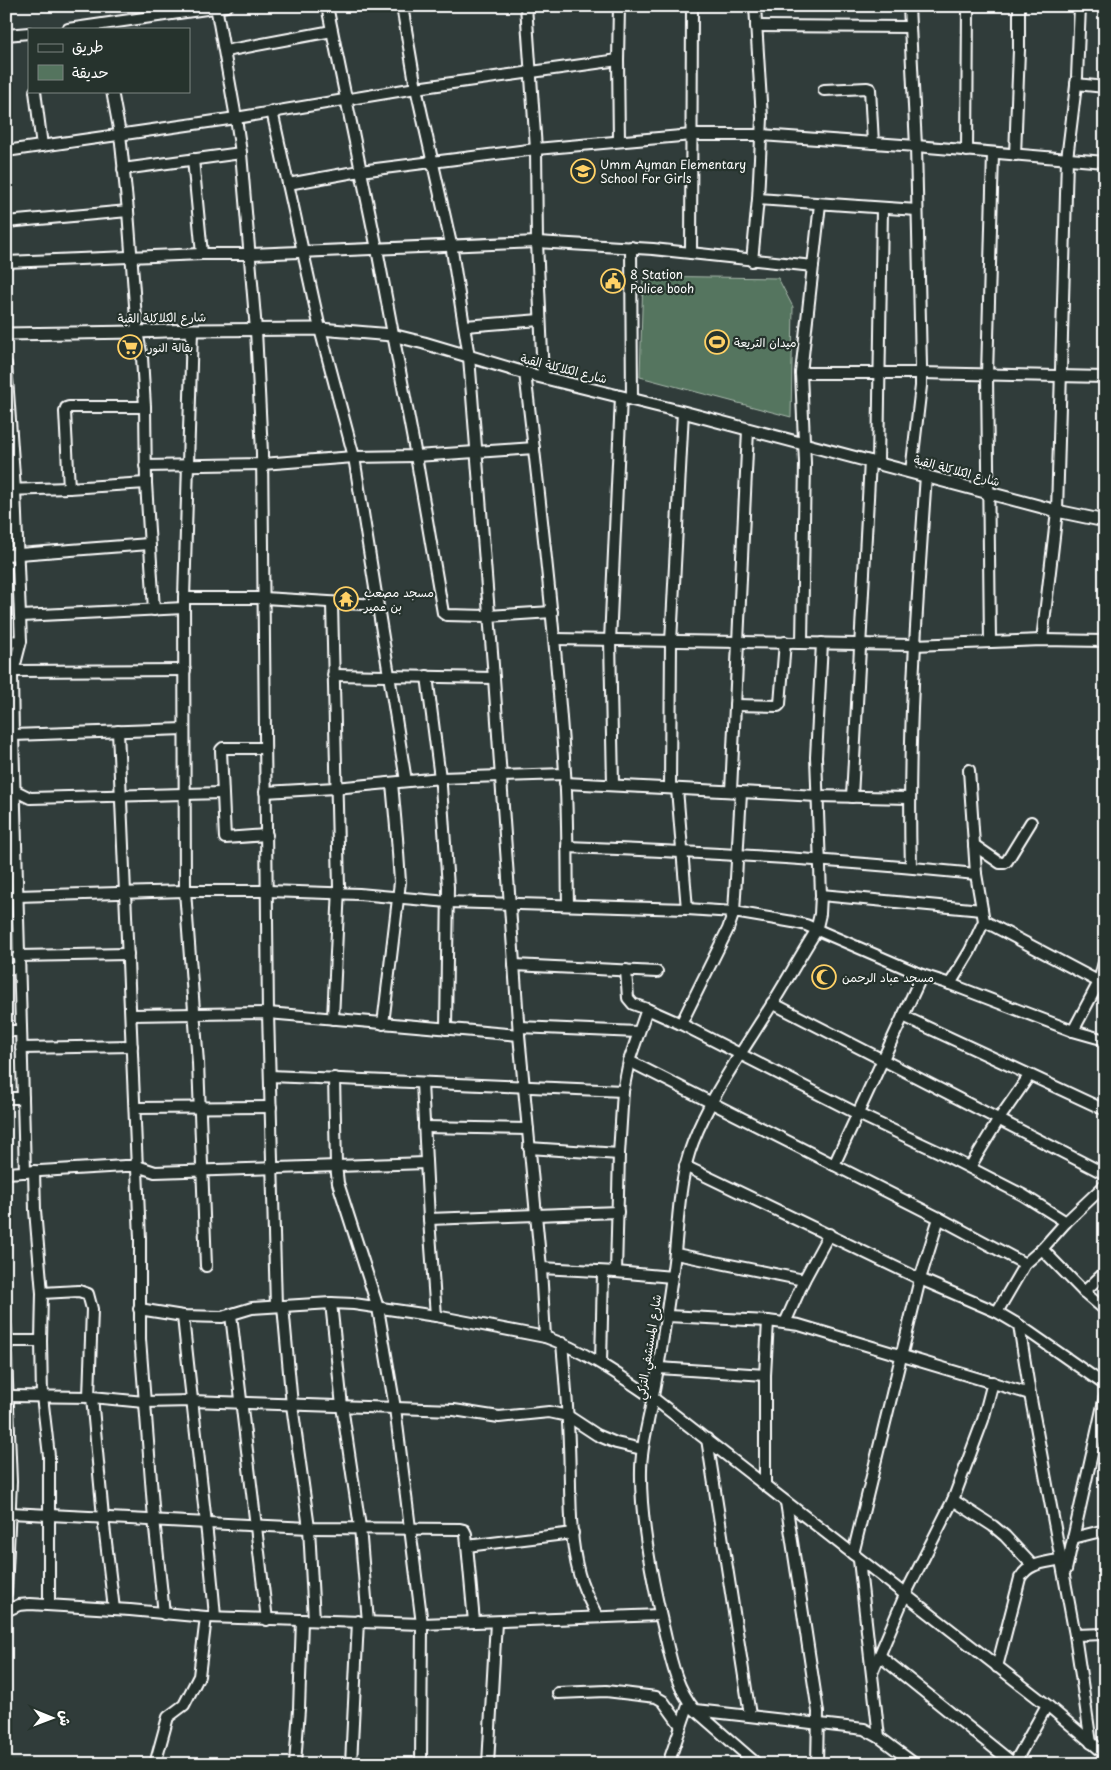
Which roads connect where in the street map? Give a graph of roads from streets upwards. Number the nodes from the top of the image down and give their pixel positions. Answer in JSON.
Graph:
{"nodes":[{"id":1,"x":327,"y":6,"type":"edge"},
{"id":2,"x":402,"y":6,"type":"edge"},
{"id":3,"x":526,"y":6,"type":"edge"},
{"id":4,"x":619,"y":6,"type":"edge"},
{"id":5,"x":692,"y":6,"type":"edge"},
{"id":6,"x":755,"y":6,"type":"edge"},
{"id":7,"x":909,"y":6,"type":"edge"},
{"id":8,"x":968,"y":6,"type":"edge"},
{"id":9,"x":1019,"y":6,"type":"edge"},
{"id":10,"x":1080,"y":6,"type":"edge"},
{"id":11,"x":220,"y":7,"type":"edge"},
{"id":12,"x":756,"y":26,"type":"junction"},
{"id":13,"x":97,"y":27,"type":"edge"},
{"id":14,"x":909,"y":27,"type":"junction"},
{"id":15,"x":82,"y":28,"type":"edge"},
{"id":16,"x":332,"y":31,"type":"junction"},
{"id":17,"x":28,"y":33,"type":"edge"},
{"id":18,"x":6,"y":35,"type":"edge"},
{"id":19,"x":224,"y":51,"type":"junction"},
{"id":20,"x":618,"y":60,"type":"junction"},
{"id":21,"x":531,"y":72,"type":"junction"},
{"id":22,"x":1076,"y":84,"type":"junction"},
{"id":23,"x":1105,"y":87,"type":"edge"},
{"id":24,"x":416,"y":88,"type":"junction"},
{"id":25,"x":824,"y":90,"type":"dead end"},
{"id":26,"x":35,"y":92,"type":"edge"},
{"id":27,"x":112,"y":92,"type":"edge"},
{"id":28,"x":345,"y":99,"type":"junction"},
{"id":29,"x":272,"y":111,"type":"junction"},
{"id":30,"x":236,"y":118,"type":"junction"},
{"id":31,"x":120,"y":134,"type":"junction"},
{"id":32,"x":692,"y":135,"type":"junction"},
{"id":33,"x":761,"y":135,"type":"junction"},
{"id":34,"x":619,"y":141,"type":"junction"},
{"id":35,"x":873,"y":143,"type":"junction"},
{"id":36,"x":42,"y":146,"type":"junction"},
{"id":37,"x":916,"y":146,"type":"junction"},
{"id":38,"x":536,"y":149,"type":"junction"},
{"id":39,"x":967,"y":151,"type":"junction"},
{"id":40,"x":6,"y":152,"type":"edge"},
{"id":41,"x":241,"y":153,"type":"junction"},
{"id":42,"x":993,"y":154,"type":"junction"},
{"id":43,"x":1015,"y":155,"type":"junction"},
{"id":44,"x":194,"y":159,"type":"junction"},
{"id":45,"x":1067,"y":159,"type":"junction"},
{"id":46,"x":432,"y":162,"type":"junction"},
{"id":47,"x":1105,"y":162,"type":"edge"},
{"id":48,"x":123,"y":169,"type":"junction"},
{"id":49,"x":360,"y":171,"type":"junction"},
{"id":50,"x":288,"y":184,"type":"junction"},
{"id":51,"x":758,"y":199,"type":"junction"},
{"id":52,"x":820,"y":204,"type":"junction"},
{"id":53,"x":882,"y":208,"type":"junction"},
{"id":54,"x":917,"y":210,"type":"junction"},
{"id":55,"x":128,"y":211,"type":"junction"},
{"id":56,"x":6,"y":222,"type":"edge"},
{"id":57,"x":536,"y":242,"type":"junction"},
{"id":58,"x":451,"y":244,"type":"junction"},
{"id":59,"x":631,"y":247,"type":"junction"},
{"id":60,"x":376,"y":248,"type":"junction"},
{"id":61,"x":303,"y":252,"type":"junction"},
{"id":62,"x":691,"y":253,"type":"junction"},
{"id":63,"x":202,"y":254,"type":"junction"},
{"id":64,"x":251,"y":254,"type":"junction"},
{"id":65,"x":132,"y":258,"type":"junction"},
{"id":66,"x":752,"y":261,"type":"junction"},
{"id":67,"x":6,"y":262,"type":"edge"},
{"id":68,"x":814,"y":266,"type":"junction"},
{"id":69,"x":540,"y":320,"type":"junction"},
{"id":70,"x":465,"y":326,"type":"junction"},
{"id":71,"x":320,"y":329,"type":"junction"},
{"id":72,"x":192,"y":330,"type":"junction"},
{"id":73,"x":256,"y":330,"type":"junction"},
{"id":74,"x":137,"y":332,"type":"junction"},
{"id":75,"x":6,"y":334,"type":"edge"},
{"id":76,"x":392,"y":335,"type":"junction"},
{"id":77,"x":469,"y":357,"type":"junction"},
{"id":78,"x":6,"y":364,"type":"edge"},
{"id":79,"x":524,"y":373,"type":"junction"},
{"id":80,"x":921,"y":373,"type":"junction"},
{"id":81,"x":801,"y":374,"type":"junction"},
{"id":82,"x":880,"y":374,"type":"junction"},
{"id":83,"x":987,"y":375,"type":"junction"},
{"id":84,"x":1060,"y":376,"type":"junction"},
{"id":85,"x":543,"y":377,"type":"junction"},
{"id":86,"x":1105,"y":377,"type":"edge"},
{"id":87,"x":626,"y":398,"type":"junction"},
{"id":88,"x":145,"y":406,"type":"junction"},
{"id":89,"x":683,"y":412,"type":"junction"},
{"id":90,"x":748,"y":430,"type":"junction"},
{"id":91,"x":804,"y":445,"type":"junction"},
{"id":92,"x":534,"y":448,"type":"junction"},
{"id":93,"x":476,"y":453,"type":"junction"},
{"id":94,"x":416,"y":456,"type":"junction"},
{"id":95,"x":354,"y":457,"type":"junction"},
{"id":96,"x":874,"y":462,"type":"junction"},
{"id":97,"x":262,"y":464,"type":"junction"},
{"id":98,"x":145,"y":466,"type":"junction"},
{"id":99,"x":187,"y":466,"type":"junction"},
{"id":100,"x":911,"y":472,"type":"junction"},
{"id":101,"x":926,"y":475,"type":"junction"},
{"id":102,"x":146,"y":483,"type":"junction"},
{"id":103,"x":69,"y":488,"type":"junction"},
{"id":104,"x":10,"y":490,"type":"edge"},
{"id":105,"x":988,"y":492,"type":"junction"},
{"id":106,"x":1057,"y":511,"type":"junction"},
{"id":107,"x":1105,"y":521,"type":"edge"},
{"id":108,"x":150,"y":544,"type":"junction"},
{"id":109,"x":17,"y":554,"type":"junction"},
{"id":110,"x":6,"y":555,"type":"edge"},
{"id":111,"x":264,"y":598,"type":"junction"},
{"id":112,"x":184,"y":603,"type":"junction"},
{"id":113,"x":332,"y":604,"type":"junction"},
{"id":114,"x":377,"y":605,"type":"junction"},
{"id":115,"x":154,"y":610,"type":"junction"},
{"id":116,"x":552,"y":612,"type":"junction"},
{"id":117,"x":21,"y":616,"type":"junction"},
{"id":118,"x":488,"y":616,"type":"junction"},
{"id":119,"x":555,"y":639,"type":"junction"},
{"id":120,"x":1042,"y":640,"type":"junction"},
{"id":121,"x":610,"y":641,"type":"junction"},
{"id":122,"x":737,"y":641,"type":"junction"},
{"id":123,"x":990,"y":641,"type":"junction"},
{"id":124,"x":1105,"y":641,"type":"edge"},
{"id":125,"x":6,"y":642,"type":"edge"},
{"id":126,"x":21,"y":642,"type":"junction"},
{"id":127,"x":671,"y":642,"type":"junction"},
{"id":128,"x":785,"y":642,"type":"junction"},
{"id":129,"x":802,"y":642,"type":"junction"},
{"id":130,"x":822,"y":643,"type":"junction"},
{"id":131,"x":860,"y":644,"type":"junction"},
{"id":132,"x":914,"y":645,"type":"junction"},
{"id":133,"x":184,"y":670,"type":"junction"},
{"id":134,"x":13,"y":672,"type":"junction"},
{"id":135,"x":333,"y":674,"type":"junction"},
{"id":136,"x":388,"y":675,"type":"junction"},
{"id":137,"x":427,"y":676,"type":"junction"},
{"id":138,"x":494,"y":678,"type":"junction"},
{"id":139,"x":734,"y":705,"type":"junction"},
{"id":140,"x":184,"y":729,"type":"junction"},
{"id":141,"x":118,"y":731,"type":"junction"},
{"id":142,"x":13,"y":735,"type":"junction"},
{"id":143,"x":265,"y":748,"type":"junction"},
{"id":144,"x":969,"y":770,"type":"dead end"},
{"id":145,"x":501,"y":776,"type":"junction"},
{"id":146,"x":441,"y":778,"type":"junction"},
{"id":147,"x":565,"y":778,"type":"junction"},
{"id":148,"x":406,"y":781,"type":"junction"},
{"id":149,"x":392,"y":782,"type":"junction"},
{"id":150,"x":613,"y":784,"type":"junction"},
{"id":151,"x":335,"y":788,"type":"junction"},
{"id":152,"x":10,"y":789,"type":"edge"},
{"id":153,"x":674,"y":789,"type":"junction"},
{"id":154,"x":265,"y":792,"type":"junction"},
{"id":155,"x":736,"y":792,"type":"junction"},
{"id":156,"x":184,"y":793,"type":"junction"},
{"id":157,"x":222,"y":793,"type":"junction"},
{"id":158,"x":121,"y":794,"type":"junction"},
{"id":159,"x":817,"y":796,"type":"junction"},
{"id":160,"x":852,"y":797,"type":"junction"},
{"id":161,"x":909,"y":798,"type":"junction"},
{"id":162,"x":1031,"y":822,"type":"dead end"},
{"id":163,"x":267,"y":835,"type":"junction"},
{"id":164,"x":974,"y":845,"type":"junction"},
{"id":165,"x":567,"y":847,"type":"junction"},
{"id":166,"x":682,"y":851,"type":"junction"},
{"id":167,"x":737,"y":854,"type":"junction"},
{"id":168,"x":821,"y":860,"type":"junction"},
{"id":169,"x":911,"y":867,"type":"junction"},
{"id":170,"x":11,"y":872,"type":"edge"},
{"id":171,"x":976,"y":874,"type":"junction"},
{"id":172,"x":185,"y":891,"type":"junction"},
{"id":173,"x":268,"y":891,"type":"junction"},
{"id":174,"x":125,"y":894,"type":"junction"},
{"id":175,"x":338,"y":894,"type":"junction"},
{"id":176,"x":821,"y":895,"type":"junction"},
{"id":177,"x":17,"y":896,"type":"junction"},
{"id":178,"x":398,"y":898,"type":"junction"},
{"id":179,"x":448,"y":902,"type":"junction"},
{"id":180,"x":509,"y":904,"type":"junction"},
{"id":181,"x":568,"y":904,"type":"junction"},
{"id":182,"x":687,"y":909,"type":"junction"},
{"id":183,"x":982,"y":910,"type":"junction"},
{"id":184,"x":734,"y":912,"type":"junction"},
{"id":185,"x":984,"y":922,"type":"junction"},
{"id":186,"x":816,"y":931,"type":"junction"},
{"id":187,"x":128,"y":954,"type":"junction"},
{"id":188,"x":18,"y":956,"type":"junction"},
{"id":189,"x":1105,"y":958,"type":"edge"},
{"id":190,"x":514,"y":965,"type":"junction"},
{"id":191,"x":18,"y":968,"type":"junction"},
{"id":192,"x":6,"y":969,"type":"edge"},
{"id":193,"x":626,"y":970,"type":"junction"},
{"id":194,"x":657,"y":972,"type":"dead end"},
{"id":195,"x":922,"y":975,"type":"junction"},
{"id":196,"x":950,"y":984,"type":"junction"},
{"id":197,"x":1102,"y":984,"type":"edge"},
{"id":198,"x":772,"y":1003,"type":"junction"},
{"id":199,"x":647,"y":1009,"type":"junction"},
{"id":200,"x":268,"y":1013,"type":"junction"},
{"id":201,"x":131,"y":1015,"type":"junction"},
{"id":202,"x":195,"y":1015,"type":"junction"},
{"id":203,"x":903,"y":1016,"type":"junction"},
{"id":204,"x":333,"y":1019,"type":"junction"},
{"id":205,"x":383,"y":1024,"type":"junction"},
{"id":206,"x":680,"y":1024,"type":"junction"},
{"id":207,"x":446,"y":1028,"type":"junction"},
{"id":208,"x":6,"y":1031,"type":"edge"},
{"id":209,"x":21,"y":1031,"type":"junction"},
{"id":210,"x":519,"y":1031,"type":"junction"},
{"id":211,"x":1073,"y":1031,"type":"junction"},
{"id":212,"x":638,"y":1032,"type":"junction"},
{"id":213,"x":1105,"y":1040,"type":"edge"},
{"id":214,"x":132,"y":1046,"type":"junction"},
{"id":215,"x":21,"y":1048,"type":"junction"},
{"id":216,"x":740,"y":1054,"type":"junction"},
{"id":217,"x":882,"y":1060,"type":"junction"},
{"id":218,"x":629,"y":1061,"type":"junction"},
{"id":219,"x":270,"y":1076,"type":"junction"},
{"id":220,"x":1029,"y":1076,"type":"junction"},
{"id":221,"x":334,"y":1078,"type":"junction"},
{"id":222,"x":422,"y":1083,"type":"junction"},
{"id":223,"x":525,"y":1088,"type":"junction"},
{"id":224,"x":624,"y":1091,"type":"junction"},
{"id":225,"x":6,"y":1098,"type":"edge"},
{"id":226,"x":23,"y":1098,"type":"junction"},
{"id":227,"x":712,"y":1102,"type":"junction"},
{"id":228,"x":271,"y":1107,"type":"junction"},
{"id":229,"x":135,"y":1108,"type":"junction"},
{"id":230,"x":200,"y":1108,"type":"junction"},
{"id":231,"x":1105,"y":1110,"type":"edge"},
{"id":232,"x":858,"y":1114,"type":"junction"},
{"id":233,"x":999,"y":1119,"type":"junction"},
{"id":234,"x":424,"y":1127,"type":"junction"},
{"id":235,"x":528,"y":1129,"type":"junction"},
{"id":236,"x":529,"y":1148,"type":"junction"},
{"id":237,"x":620,"y":1154,"type":"junction"},
{"id":238,"x":426,"y":1163,"type":"junction"},
{"id":239,"x":336,"y":1165,"type":"junction"},
{"id":240,"x":834,"y":1165,"type":"junction"},
{"id":241,"x":137,"y":1166,"type":"junction"},
{"id":242,"x":685,"y":1166,"type":"junction"},
{"id":243,"x":970,"y":1167,"type":"junction"},
{"id":244,"x":272,"y":1168,"type":"junction"},
{"id":245,"x":201,"y":1171,"type":"junction"},
{"id":246,"x":30,"y":1172,"type":"junction"},
{"id":247,"x":6,"y":1173,"type":"edge"},
{"id":248,"x":1105,"y":1174,"type":"edge"},
{"id":249,"x":1105,"y":1185,"type":"edge"},
{"id":250,"x":618,"y":1212,"type":"junction"},
{"id":251,"x":536,"y":1215,"type":"junction"},
{"id":252,"x":939,"y":1218,"type":"junction"},
{"id":253,"x":429,"y":1219,"type":"junction"},
{"id":254,"x":1066,"y":1222,"type":"junction"},
{"id":255,"x":829,"y":1234,"type":"junction"},
{"id":256,"x":1042,"y":1249,"type":"junction"},
{"id":257,"x":676,"y":1254,"type":"junction"},
{"id":258,"x":1025,"y":1264,"type":"junction"},
{"id":259,"x":206,"y":1266,"type":"dead end"},
{"id":260,"x":541,"y":1268,"type":"junction"},
{"id":261,"x":604,"y":1272,"type":"junction"},
{"id":262,"x":616,"y":1272,"type":"junction"},
{"id":263,"x":1105,"y":1272,"type":"edge"},
{"id":264,"x":672,"y":1277,"type":"junction"},
{"id":265,"x":920,"y":1278,"type":"junction"},
{"id":266,"x":804,"y":1280,"type":"junction"},
{"id":267,"x":1084,"y":1292,"type":"junction"},
{"id":268,"x":42,"y":1293,"type":"junction"},
{"id":269,"x":331,"y":1303,"type":"junction"},
{"id":270,"x":280,"y":1306,"type":"junction"},
{"id":271,"x":378,"y":1308,"type":"junction"},
{"id":272,"x":140,"y":1309,"type":"junction"},
{"id":273,"x":1105,"y":1310,"type":"edge"},
{"id":274,"x":997,"y":1312,"type":"junction"},
{"id":275,"x":231,"y":1315,"type":"junction"},
{"id":276,"x":183,"y":1316,"type":"junction"},
{"id":277,"x":436,"y":1316,"type":"junction"},
{"id":278,"x":667,"y":1316,"type":"junction"},
{"id":279,"x":768,"y":1321,"type":"junction"},
{"id":280,"x":785,"y":1322,"type":"junction"},
{"id":281,"x":1019,"y":1325,"type":"junction"},
{"id":282,"x":6,"y":1327,"type":"edge"},
{"id":283,"x":545,"y":1337,"type":"junction"},
{"id":284,"x":7,"y":1341,"type":"edge"},
{"id":285,"x":40,"y":1341,"type":"junction"},
{"id":286,"x":562,"y":1343,"type":"junction"},
{"id":287,"x":6,"y":1351,"type":"edge"},
{"id":288,"x":6,"y":1356,"type":"edge"},
{"id":289,"x":901,"y":1356,"type":"junction"},
{"id":290,"x":601,"y":1363,"type":"junction"},
{"id":291,"x":658,"y":1368,"type":"junction"},
{"id":292,"x":765,"y":1375,"type":"junction"},
{"id":293,"x":993,"y":1382,"type":"junction"},
{"id":294,"x":1105,"y":1385,"type":"edge"},
{"id":295,"x":1030,"y":1394,"type":"junction"},
{"id":296,"x":8,"y":1396,"type":"junction"},
{"id":297,"x":42,"y":1396,"type":"junction"},
{"id":298,"x":1105,"y":1396,"type":"edge"},
{"id":299,"x":90,"y":1397,"type":"junction"},
{"id":300,"x":653,"y":1398,"type":"junction"},
{"id":301,"x":192,"y":1401,"type":"junction"},
{"id":302,"x":144,"y":1402,"type":"junction"},
{"id":303,"x":242,"y":1402,"type":"junction"},
{"id":304,"x":292,"y":1405,"type":"junction"},
{"id":305,"x":342,"y":1406,"type":"junction"},
{"id":306,"x":395,"y":1408,"type":"junction"},
{"id":307,"x":8,"y":1411,"type":"edge"},
{"id":308,"x":568,"y":1416,"type":"junction"},
{"id":309,"x":707,"y":1439,"type":"junction"},
{"id":310,"x":642,"y":1449,"type":"junction"},
{"id":311,"x":765,"y":1485,"type":"junction"},
{"id":312,"x":952,"y":1500,"type":"junction"},
{"id":313,"x":786,"y":1502,"type":"junction"},
{"id":314,"x":48,"y":1516,"type":"junction"},
{"id":315,"x":103,"y":1518,"type":"junction"},
{"id":316,"x":9,"y":1520,"type":"edge"},
{"id":317,"x":154,"y":1520,"type":"junction"},
{"id":318,"x":207,"y":1522,"type":"junction"},
{"id":319,"x":257,"y":1526,"type":"junction"},
{"id":320,"x":360,"y":1527,"type":"junction"},
{"id":321,"x":310,"y":1528,"type":"junction"},
{"id":322,"x":410,"y":1528,"type":"junction"},
{"id":323,"x":1105,"y":1530,"type":"edge"},
{"id":324,"x":572,"y":1533,"type":"junction"},
{"id":325,"x":1073,"y":1538,"type":"junction"},
{"id":326,"x":467,"y":1546,"type":"junction"},
{"id":327,"x":856,"y":1557,"type":"junction"},
{"id":328,"x":1062,"y":1560,"type":"junction"},
{"id":329,"x":1032,"y":1565,"type":"junction"},
{"id":330,"x":1065,"y":1576,"type":"junction"},
{"id":331,"x":6,"y":1593,"type":"edge"},
{"id":332,"x":905,"y":1595,"type":"junction"},
{"id":333,"x":49,"y":1605,"type":"junction"},
{"id":334,"x":114,"y":1609,"type":"junction"},
{"id":335,"x":6,"y":1611,"type":"edge"},
{"id":336,"x":164,"y":1614,"type":"junction"},
{"id":337,"x":660,"y":1614,"type":"junction"},
{"id":338,"x":597,"y":1616,"type":"junction"},
{"id":339,"x":211,"y":1617,"type":"junction"},
{"id":340,"x":267,"y":1620,"type":"junction"},
{"id":341,"x":302,"y":1620,"type":"junction"},
{"id":342,"x":314,"y":1620,"type":"junction"},
{"id":343,"x":363,"y":1622,"type":"junction"},
{"id":344,"x":474,"y":1622,"type":"junction"},
{"id":345,"x":496,"y":1622,"type":"junction"},
{"id":346,"x":422,"y":1624,"type":"junction"},
{"id":347,"x":1105,"y":1634,"type":"edge"},
{"id":348,"x":1075,"y":1635,"type":"junction"},
{"id":349,"x":880,"y":1656,"type":"junction"},
{"id":350,"x":997,"y":1667,"type":"junction"},
{"id":351,"x":872,"y":1673,"type":"junction"},
{"id":352,"x":558,"y":1693,"type":"dead end"},
{"id":353,"x":1047,"y":1705,"type":"junction"},
{"id":354,"x":692,"y":1706,"type":"junction"},
{"id":355,"x":750,"y":1715,"type":"junction"},
{"id":356,"x":818,"y":1723,"type":"junction"},
{"id":357,"x":681,"y":1726,"type":"junction"},
{"id":358,"x":879,"y":1737,"type":"junction"},
{"id":359,"x":1091,"y":1743,"type":"junction"},
{"id":360,"x":1105,"y":1754,"type":"edge"},
{"id":361,"x":155,"y":1764,"type":"edge"},
{"id":362,"x":295,"y":1764,"type":"edge"},
{"id":363,"x":352,"y":1764,"type":"edge"},
{"id":364,"x":421,"y":1764,"type":"edge"},
{"id":365,"x":488,"y":1764,"type":"edge"},
{"id":366,"x":668,"y":1764,"type":"edge"},
{"id":367,"x":757,"y":1764,"type":"edge"},
{"id":368,"x":817,"y":1764,"type":"edge"},
{"id":369,"x":915,"y":1764,"type":"edge"},
{"id":370,"x":1014,"y":1764,"type":"edge"}],
"edges":[{"from":1,"to":16,"type":"street"},
{"from":2,"to":24,"type":"street"},
{"from":3,"to":21,"type":"street"},
{"from":4,"to":20,"type":"street"},
{"from":5,"to":32,"type":"street"},
{"from":6,"to":12,"type":"street"},
{"from":7,"to":14,"type":"street"},
{"from":8,"to":39,"type":"street"},
{"from":9,"to":43,"type":"street"},
{"from":10,"to":22,"type":"street"},
{"from":11,"to":13,"type":"street"},
{"from":11,"to":19,"type":"street"},
{"from":12,"to":14,"type":"street"},
{"from":12,"to":33,"type":"street"},
{"from":13,"to":15,"type":"street"},
{"from":14,"to":37,"type":"street"},
{"from":16,"to":19,"type":"street"},
{"from":16,"to":28,"type":"street"},
{"from":17,"to":18,"type":"street"},
{"from":19,"to":30,"type":"street"},
{"from":20,"to":21,"type":"street"},
{"from":20,"to":34,"type":"street"},
{"from":21,"to":24,"type":"street"},
{"from":21,"to":38,"type":"street"},
{"from":22,"to":23,"type":"street"},
{"from":22,"to":45,"type":"street"},
{"from":24,"to":28,"type":"street"},
{"from":24,"to":46,"type":"street"},
{"from":25,"to":35,"type":"street"},
{"from":26,"to":36,"type":"street"},
{"from":27,"to":31,"type":"street"},
{"from":28,"to":29,"type":"street"},
{"from":28,"to":49,"type":"street"},
{"from":29,"to":30,"type":"street"},
{"from":29,"to":50,"type":"street"},
{"from":30,"to":31,"type":"street"},
{"from":30,"to":41,"type":"street"},
{"from":31,"to":36,"type":"street"},
{"from":31,"to":48,"type":"street"},
{"from":32,"to":33,"type":"street"},
{"from":32,"to":34,"type":"street"},
{"from":32,"to":62,"type":"street"},
{"from":33,"to":35,"type":"street"},
{"from":33,"to":51,"type":"street"},
{"from":34,"to":38,"type":"street"},
{"from":35,"to":37,"type":"street"},
{"from":36,"to":40,"type":"street"},
{"from":37,"to":39,"type":"street"},
{"from":37,"to":54,"type":"street"},
{"from":38,"to":46,"type":"street"},
{"from":38,"to":57,"type":"street"},
{"from":39,"to":42,"type":"street"},
{"from":41,"to":44,"type":"street"},
{"from":41,"to":64,"type":"street"},
{"from":42,"to":43,"type":"street"},
{"from":42,"to":83,"type":"street"},
{"from":43,"to":45,"type":"street"},
{"from":44,"to":48,"type":"street"},
{"from":44,"to":63,"type":"street"},
{"from":45,"to":47,"type":"street"},
{"from":45,"to":84,"type":"street"},
{"from":46,"to":49,"type":"street"},
{"from":46,"to":58,"type":"street"},
{"from":48,"to":55,"type":"street"},
{"from":49,"to":50,"type":"street"},
{"from":49,"to":60,"type":"street"},
{"from":50,"to":61,"type":"street"},
{"from":51,"to":52,"type":"street"},
{"from":51,"to":66,"type":"street"},
{"from":52,"to":53,"type":"street"},
{"from":52,"to":68,"type":"street"},
{"from":53,"to":54,"type":"street"},
{"from":53,"to":82,"type":"street"},
{"from":54,"to":80,"type":"street"},
{"from":55,"to":56,"type":"street"},
{"from":55,"to":65,"type":"street"},
{"from":57,"to":58,"type":"street"},
{"from":57,"to":59,"type":"street"},
{"from":57,"to":69,"type":"street"},
{"from":58,"to":60,"type":"street"},
{"from":58,"to":70,"type":"street"},
{"from":59,"to":62,"type":"street"},
{"from":59,"to":87,"type":"street"},
{"from":60,"to":61,"type":"street"},
{"from":60,"to":76,"type":"street"},
{"from":61,"to":64,"type":"street"},
{"from":61,"to":71,"type":"street"},
{"from":62,"to":66,"type":"street"},
{"from":63,"to":64,"type":"street"},
{"from":63,"to":65,"type":"street"},
{"from":64,"to":73,"type":"street"},
{"from":65,"to":67,"type":"street"},
{"from":65,"to":74,"type":"street"},
{"from":66,"to":68,"type":"street"},
{"from":68,"to":81,"type":"street"},
{"from":69,"to":70,"type":"street"},
{"from":69,"to":85,"type":"street"},
{"from":70,"to":77,"type":"street"},
{"from":71,"to":73,"type":"street","name":"شارع الكلاكلة القبة"},
{"from":71,"to":76,"type":"street","name":"شارع الكلاكلة القبة"},
{"from":71,"to":95,"type":"street"},
{"from":72,"to":73,"type":"street","name":"شارع الكلاكلة القبة"},
{"from":72,"to":74,"type":"street","name":"شارع الكلاكلة القبة"},
{"from":72,"to":99,"type":"street"},
{"from":73,"to":97,"type":"street"},
{"from":74,"to":75,"type":"street","name":"شارع الكلاكلة القبة"},
{"from":74,"to":88,"type":"street"},
{"from":76,"to":77,"type":"street","name":"شارع الكلاكلة القبة"},
{"from":76,"to":94,"type":"street"},
{"from":77,"to":79,"type":"street","name":"شارع الكلاكلة القبة"},
{"from":77,"to":93,"type":"street"},
{"from":78,"to":104,"type":"street"},
{"from":79,"to":85,"type":"street","name":"شارع الكلاكلة القبة"},
{"from":79,"to":92,"type":"street"},
{"from":80,"to":82,"type":"street"},
{"from":80,"to":83,"type":"street"},
{"from":80,"to":100,"type":"street"},
{"from":81,"to":82,"type":"street"},
{"from":81,"to":91,"type":"street"},
{"from":82,"to":96,"type":"street"},
{"from":83,"to":84,"type":"street"},
{"from":83,"to":105,"type":"street"},
{"from":84,"to":86,"type":"street"},
{"from":84,"to":106,"type":"street"},
{"from":85,"to":87,"type":"street","name":"شارع الكلاكلة القبة"},
{"from":87,"to":89,"type":"street","name":"شارع الكلاكلة القبة"},
{"from":87,"to":121,"type":"street"},
{"from":88,"to":98,"type":"street"},
{"from":88,"to":103,"type":"street"},
{"from":89,"to":90,"type":"street","name":"شارع الكلاكلة القبة"},
{"from":89,"to":127,"type":"street"},
{"from":90,"to":91,"type":"street","name":"شارع الكلاكلة القبة"},
{"from":90,"to":122,"type":"street"},
{"from":91,"to":96,"type":"street","name":"شارع الكلاكلة القبة"},
{"from":91,"to":129,"type":"street"},
{"from":92,"to":93,"type":"street"},
{"from":92,"to":116,"type":"street"},
{"from":93,"to":94,"type":"street"},
{"from":93,"to":118,"type":"street"},
{"from":94,"to":95,"type":"street"},
{"from":94,"to":118,"type":"street"},
{"from":95,"to":97,"type":"street"},
{"from":95,"to":114,"type":"street"},
{"from":96,"to":100,"type":"street","name":"شارع الكلاكلة القبة"},
{"from":96,"to":131,"type":"street"},
{"from":97,"to":99,"type":"street"},
{"from":97,"to":111,"type":"street"},
{"from":98,"to":99,"type":"street"},
{"from":98,"to":102,"type":"street"},
{"from":99,"to":112,"type":"street"},
{"from":100,"to":101,"type":"street","name":"شارع الكلاكلة القبة"},
{"from":101,"to":105,"type":"street","name":"شارع الكلاكلة القبة"},
{"from":101,"to":132,"type":"street"},
{"from":102,"to":103,"type":"street"},
{"from":102,"to":108,"type":"street"},
{"from":103,"to":104,"type":"street"},
{"from":104,"to":109,"type":"street"},
{"from":105,"to":106,"type":"street","name":"شارع الكلاكلة القبة"},
{"from":105,"to":123,"type":"street"},
{"from":106,"to":107,"type":"street","name":"شارع الكلاكلة القبة"},
{"from":106,"to":120,"type":"street"},
{"from":108,"to":109,"type":"street"},
{"from":108,"to":115,"type":"street"},
{"from":109,"to":110,"type":"street"},
{"from":109,"to":117,"type":"street"},
{"from":111,"to":112,"type":"street"},
{"from":111,"to":113,"type":"street"},
{"from":111,"to":143,"type":"street"},
{"from":112,"to":115,"type":"street"},
{"from":112,"to":133,"type":"street"},
{"from":113,"to":114,"type":"street"},
{"from":113,"to":135,"type":"street"},
{"from":114,"to":136,"type":"street"},
{"from":115,"to":117,"type":"street"},
{"from":116,"to":118,"type":"street"},
{"from":116,"to":119,"type":"street"},
{"from":117,"to":126,"type":"street"},
{"from":118,"to":138,"type":"street"},
{"from":119,"to":121,"type":"street"},
{"from":119,"to":147,"type":"street"},
{"from":120,"to":123,"type":"street"},
{"from":120,"to":124,"type":"street"},
{"from":121,"to":127,"type":"street"},
{"from":121,"to":150,"type":"street"},
{"from":122,"to":127,"type":"street"},
{"from":122,"to":128,"type":"street"},
{"from":122,"to":139,"type":"street"},
{"from":123,"to":132,"type":"street"},
{"from":125,"to":126,"type":"street"},
{"from":126,"to":134,"type":"street"},
{"from":127,"to":153,"type":"street"},
{"from":128,"to":129,"type":"street"},
{"from":128,"to":139,"type":"street"},
{"from":129,"to":130,"type":"street"},
{"from":130,"to":131,"type":"street"},
{"from":130,"to":159,"type":"street"},
{"from":131,"to":132,"type":"street"},
{"from":131,"to":160,"type":"street"},
{"from":132,"to":161,"type":"street"},
{"from":133,"to":134,"type":"street"},
{"from":133,"to":140,"type":"street"},
{"from":134,"to":142,"type":"street"},
{"from":135,"to":136,"type":"street"},
{"from":135,"to":151,"type":"street"},
{"from":136,"to":137,"type":"street"},
{"from":136,"to":148,"type":"street"},
{"from":137,"to":138,"type":"street"},
{"from":137,"to":146,"type":"street"},
{"from":138,"to":145,"type":"street"},
{"from":139,"to":155,"type":"street"},
{"from":140,"to":141,"type":"street"},
{"from":140,"to":156,"type":"street"},
{"from":141,"to":142,"type":"street"},
{"from":141,"to":158,"type":"street"},
{"from":142,"to":152,"type":"street"},
{"from":143,"to":154,"type":"street"},
{"from":143,"to":157,"type":"street"},
{"from":144,"to":164,"type":"street"},
{"from":145,"to":146,"type":"street"},
{"from":145,"to":147,"type":"street"},
{"from":145,"to":180,"type":"street"},
{"from":146,"to":148,"type":"street"},
{"from":146,"to":179,"type":"street"},
{"from":147,"to":150,"type":"street"},
{"from":147,"to":165,"type":"street"},
{"from":148,"to":149,"type":"street"},
{"from":149,"to":151,"type":"street"},
{"from":149,"to":178,"type":"street"},
{"from":150,"to":153,"type":"street"},
{"from":151,"to":154,"type":"street"},
{"from":151,"to":175,"type":"street"},
{"from":152,"to":158,"type":"street"},
{"from":152,"to":170,"type":"street"},
{"from":153,"to":155,"type":"street"},
{"from":153,"to":166,"type":"street"},
{"from":154,"to":163,"type":"street"},
{"from":155,"to":159,"type":"street"},
{"from":155,"to":167,"type":"street"},
{"from":156,"to":157,"type":"street"},
{"from":156,"to":158,"type":"street"},
{"from":156,"to":172,"type":"street"},
{"from":157,"to":163,"type":"street"},
{"from":158,"to":174,"type":"street"},
{"from":159,"to":160,"type":"street"},
{"from":159,"to":168,"type":"street"},
{"from":160,"to":161,"type":"street"},
{"from":161,"to":169,"type":"street"},
{"from":162,"to":164,"type":"street"},
{"from":163,"to":173,"type":"street"},
{"from":164,"to":171,"type":"street"},
{"from":165,"to":166,"type":"street"},
{"from":165,"to":181,"type":"street"},
{"from":166,"to":167,"type":"street"},
{"from":166,"to":182,"type":"street"},
{"from":167,"to":168,"type":"street"},
{"from":167,"to":184,"type":"street"},
{"from":168,"to":169,"type":"street"},
{"from":168,"to":176,"type":"street"},
{"from":169,"to":171,"type":"street"},
{"from":170,"to":177,"type":"street"},
{"from":171,"to":183,"type":"street"},
{"from":172,"to":173,"type":"street"},
{"from":172,"to":174,"type":"street"},
{"from":172,"to":202,"type":"street"},
{"from":173,"to":175,"type":"street"},
{"from":173,"to":200,"type":"street"},
{"from":174,"to":177,"type":"street"},
{"from":174,"to":187,"type":"street"},
{"from":175,"to":178,"type":"street"},
{"from":175,"to":204,"type":"street"},
{"from":176,"to":183,"type":"street"},
{"from":176,"to":186,"type":"street"},
{"from":177,"to":188,"type":"street"},
{"from":178,"to":179,"type":"street"},
{"from":178,"to":205,"type":"street"},
{"from":179,"to":180,"type":"street"},
{"from":179,"to":207,"type":"street"},
{"from":180,"to":181,"type":"street"},
{"from":180,"to":190,"type":"street"},
{"from":181,"to":182,"type":"street"},
{"from":182,"to":184,"type":"street"},
{"from":183,"to":185,"type":"street"},
{"from":184,"to":186,"type":"street"},
{"from":184,"to":206,"type":"street"},
{"from":185,"to":196,"type":"street"},
{"from":185,"to":197,"type":"street"},
{"from":186,"to":195,"type":"street"},
{"from":186,"to":198,"type":"street","name":"شارع المستشفي التركي"},
{"from":187,"to":188,"type":"street"},
{"from":187,"to":201,"type":"street"},
{"from":188,"to":191,"type":"street"},
{"from":189,"to":197,"type":"street"},
{"from":190,"to":193,"type":"street"},
{"from":190,"to":210,"type":"street"},
{"from":191,"to":192,"type":"street"},
{"from":191,"to":209,"type":"street"},
{"from":193,"to":194,"type":"street"},
{"from":193,"to":199,"type":"street"},
{"from":195,"to":196,"type":"street"},
{"from":195,"to":203,"type":"street"},
{"from":196,"to":211,"type":"street"},
{"from":197,"to":211,"type":"street"},
{"from":198,"to":216,"type":"street","name":"شارع المستشفي التركي"},
{"from":198,"to":217,"type":"street"},
{"from":199,"to":206,"type":"street"},
{"from":199,"to":212,"type":"street"},
{"from":200,"to":202,"type":"street"},
{"from":200,"to":204,"type":"street"},
{"from":200,"to":219,"type":"street"},
{"from":201,"to":202,"type":"street"},
{"from":201,"to":214,"type":"street"},
{"from":202,"to":230,"type":"street"},
{"from":203,"to":217,"type":"street"},
{"from":203,"to":220,"type":"street"},
{"from":204,"to":205,"type":"street"},
{"from":205,"to":207,"type":"street"},
{"from":206,"to":216,"type":"street"},
{"from":207,"to":210,"type":"street"},
{"from":208,"to":209,"type":"street"},
{"from":209,"to":215,"type":"street"},
{"from":210,"to":212,"type":"street"},
{"from":210,"to":223,"type":"street"},
{"from":211,"to":213,"type":"street"},
{"from":212,"to":218,"type":"street"},
{"from":214,"to":215,"type":"street"},
{"from":214,"to":229,"type":"street"},
{"from":215,"to":226,"type":"street"},
{"from":216,"to":227,"type":"street","name":"شارع المستشفي التركي"},
{"from":216,"to":232,"type":"street"},
{"from":217,"to":232,"type":"street"},
{"from":217,"to":233,"type":"street"},
{"from":218,"to":224,"type":"street"},
{"from":218,"to":227,"type":"street"},
{"from":219,"to":221,"type":"street"},
{"from":219,"to":228,"type":"street"},
{"from":220,"to":231,"type":"street"},
{"from":220,"to":233,"type":"street"},
{"from":221,"to":222,"type":"street"},
{"from":221,"to":239,"type":"street"},
{"from":222,"to":223,"type":"street"},
{"from":222,"to":234,"type":"street"},
{"from":223,"to":224,"type":"street"},
{"from":223,"to":235,"type":"street"},
{"from":224,"to":237,"type":"street"},
{"from":225,"to":226,"type":"street"},
{"from":226,"to":246,"type":"street"},
{"from":227,"to":240,"type":"street"},
{"from":227,"to":242,"type":"street","name":"شارع المستشفي التركي"},
{"from":228,"to":230,"type":"street"},
{"from":228,"to":244,"type":"street"},
{"from":229,"to":230,"type":"street"},
{"from":229,"to":241,"type":"street"},
{"from":230,"to":245,"type":"street"},
{"from":232,"to":240,"type":"street"},
{"from":232,"to":243,"type":"street"},
{"from":233,"to":243,"type":"street"},
{"from":233,"to":248,"type":"street"},
{"from":234,"to":235,"type":"street"},
{"from":234,"to":238,"type":"street"},
{"from":235,"to":236,"type":"street"},
{"from":236,"to":237,"type":"street"},
{"from":236,"to":251,"type":"street"},
{"from":237,"to":250,"type":"street"},
{"from":238,"to":239,"type":"street"},
{"from":238,"to":253,"type":"street"},
{"from":239,"to":244,"type":"street"},
{"from":239,"to":271,"type":"street"},
{"from":240,"to":252,"type":"street"},
{"from":241,"to":245,"type":"street"},
{"from":241,"to":246,"type":"street"},
{"from":241,"to":272,"type":"street"},
{"from":242,"to":255,"type":"street"},
{"from":242,"to":257,"type":"street","name":"شارع المستشفي التركي"},
{"from":243,"to":254,"type":"street"},
{"from":244,"to":245,"type":"street"},
{"from":244,"to":270,"type":"street"},
{"from":245,"to":259,"type":"street"},
{"from":246,"to":247,"type":"street"},
{"from":246,"to":268,"type":"street"},
{"from":249,"to":254,"type":"street"},
{"from":250,"to":251,"type":"street"},
{"from":250,"to":262,"type":"street"},
{"from":251,"to":253,"type":"street"},
{"from":251,"to":260,"type":"street"},
{"from":252,"to":258,"type":"street"},
{"from":252,"to":265,"type":"street"},
{"from":253,"to":277,"type":"street"},
{"from":254,"to":256,"type":"street"},
{"from":255,"to":265,"type":"street"},
{"from":255,"to":266,"type":"street"},
{"from":256,"to":258,"type":"street"},
{"from":256,"to":267,"type":"street"},
{"from":257,"to":264,"type":"street","name":"شارع المستشفي التركي"},
{"from":257,"to":266,"type":"street"},
{"from":258,"to":274,"type":"street"},
{"from":260,"to":261,"type":"street"},
{"from":260,"to":283,"type":"street"},
{"from":261,"to":262,"type":"street"},
{"from":261,"to":290,"type":"street"},
{"from":262,"to":264,"type":"street"},
{"from":263,"to":267,"type":"street"},
{"from":264,"to":278,"type":"street","name":"شارع المستشفي التركي"},
{"from":265,"to":274,"type":"street"},
{"from":265,"to":289,"type":"street"},
{"from":266,"to":280,"type":"street"},
{"from":267,"to":273,"type":"street"},
{"from":268,"to":285,"type":"street"},
{"from":268,"to":299,"type":"street"},
{"from":269,"to":270,"type":"street"},
{"from":269,"to":271,"type":"street"},
{"from":269,"to":305,"type":"street"},
{"from":270,"to":275,"type":"street"},
{"from":270,"to":304,"type":"street"},
{"from":271,"to":277,"type":"street"},
{"from":271,"to":306,"type":"street"},
{"from":272,"to":276,"type":"street"},
{"from":272,"to":302,"type":"street"},
{"from":274,"to":281,"type":"street"},
{"from":275,"to":276,"type":"street"},
{"from":275,"to":303,"type":"street"},
{"from":276,"to":301,"type":"street"},
{"from":277,"to":283,"type":"street"},
{"from":278,"to":279,"type":"street"},
{"from":278,"to":291,"type":"street","name":"شارع المستشفي التركي"},
{"from":279,"to":280,"type":"street"},
{"from":279,"to":292,"type":"street"},
{"from":280,"to":289,"type":"street"},
{"from":281,"to":294,"type":"street"},
{"from":281,"to":295,"type":"street"},
{"from":282,"to":284,"type":"street"},
{"from":283,"to":286,"type":"street"},
{"from":284,"to":285,"type":"street"},
{"from":284,"to":287,"type":"street"},
{"from":285,"to":297,"type":"street"},
{"from":286,"to":290,"type":"street"},
{"from":286,"to":308,"type":"street"},
{"from":288,"to":296,"type":"street"},
{"from":289,"to":293,"type":"street"},
{"from":289,"to":327,"type":"street"},
{"from":290,"to":300,"type":"street"},
{"from":291,"to":292,"type":"street"},
{"from":291,"to":300,"type":"street","name":"شارع المستشفي التركي"},
{"from":292,"to":311,"type":"street"},
{"from":293,"to":295,"type":"street"},
{"from":293,"to":312,"type":"street"},
{"from":295,"to":328,"type":"street"},
{"from":296,"to":297,"type":"street"},
{"from":296,"to":307,"type":"street"},
{"from":297,"to":299,"type":"street"},
{"from":297,"to":314,"type":"street"},
{"from":298,"to":325,"type":"street"},
{"from":299,"to":302,"type":"street"},
{"from":299,"to":315,"type":"street"},
{"from":300,"to":309,"type":"street"},
{"from":300,"to":310,"type":"street","name":"شارع المستشفي التركي"},
{"from":301,"to":302,"type":"street"},
{"from":301,"to":303,"type":"street"},
{"from":301,"to":318,"type":"street"},
{"from":302,"to":317,"type":"street"},
{"from":303,"to":304,"type":"street"},
{"from":303,"to":319,"type":"street"},
{"from":304,"to":305,"type":"street"},
{"from":304,"to":321,"type":"street"},
{"from":305,"to":306,"type":"street"},
{"from":305,"to":320,"type":"street"},
{"from":306,"to":308,"type":"street"},
{"from":306,"to":322,"type":"street"},
{"from":307,"to":316,"type":"street"},
{"from":308,"to":310,"type":"street"},
{"from":308,"to":324,"type":"street"},
{"from":309,"to":311,"type":"street"},
{"from":309,"to":355,"type":"street"},
{"from":310,"to":337,"type":"street","name":"شارع المستشفي التركي"},
{"from":311,"to":313,"type":"street"},
{"from":312,"to":329,"type":"street"},
{"from":312,"to":332,"type":"street"},
{"from":313,"to":327,"type":"street"},
{"from":313,"to":356,"type":"street"},
{"from":314,"to":315,"type":"street"},
{"from":314,"to":316,"type":"street"},
{"from":314,"to":333,"type":"street"},
{"from":315,"to":317,"type":"street"},
{"from":315,"to":334,"type":"street"},
{"from":316,"to":331,"type":"street"},
{"from":317,"to":318,"type":"street"},
{"from":317,"to":336,"type":"street"},
{"from":318,"to":319,"type":"street"},
{"from":318,"to":339,"type":"street"},
{"from":319,"to":321,"type":"street"},
{"from":319,"to":340,"type":"street"},
{"from":320,"to":321,"type":"street"},
{"from":320,"to":322,"type":"street"},
{"from":320,"to":343,"type":"street"},
{"from":321,"to":342,"type":"street"},
{"from":322,"to":326,"type":"street"},
{"from":322,"to":346,"type":"street"},
{"from":323,"to":325,"type":"street"},
{"from":324,"to":326,"type":"street"},
{"from":324,"to":338,"type":"street"},
{"from":325,"to":330,"type":"street"},
{"from":326,"to":344,"type":"street"},
{"from":327,"to":332,"type":"street"},
{"from":327,"to":351,"type":"street"},
{"from":328,"to":329,"type":"street"},
{"from":328,"to":330,"type":"street"},
{"from":329,"to":350,"type":"street"},
{"from":330,"to":348,"type":"street"},
{"from":332,"to":349,"type":"street"},
{"from":332,"to":350,"type":"street"},
{"from":333,"to":334,"type":"street"},
{"from":333,"to":335,"type":"street"},
{"from":334,"to":336,"type":"street"},
{"from":336,"to":339,"type":"street"},
{"from":337,"to":338,"type":"street"},
{"from":337,"to":354,"type":"street","name":"شارع المستشفي التركي"},
{"from":338,"to":345,"type":"street"},
{"from":339,"to":340,"type":"street"},
{"from":339,"to":361,"type":"street"},
{"from":340,"to":341,"type":"street"},
{"from":341,"to":342,"type":"street"},
{"from":341,"to":362,"type":"street"},
{"from":342,"to":343,"type":"street"},
{"from":343,"to":346,"type":"street"},
{"from":343,"to":363,"type":"street"},
{"from":344,"to":345,"type":"street"},
{"from":344,"to":346,"type":"street"},
{"from":345,"to":365,"type":"street"},
{"from":346,"to":364,"type":"street"},
{"from":347,"to":348,"type":"street"},
{"from":348,"to":359,"type":"street"},
{"from":349,"to":351,"type":"street"},
{"from":349,"to":370,"type":"street"},
{"from":350,"to":353,"type":"street"},
{"from":351,"to":358,"type":"street"},
{"from":352,"to":357,"type":"street"},
{"from":353,"to":359,"type":"street"},
{"from":353,"to":370,"type":"street"},
{"from":354,"to":355,"type":"street"},
{"from":354,"to":357,"type":"street"},
{"from":354,"to":367,"type":"street","name":"شارع المستشفي التركي"},
{"from":355,"to":356,"type":"street"},
{"from":356,"to":358,"type":"street"},
{"from":356,"to":368,"type":"street"},
{"from":357,"to":366,"type":"street"},
{"from":358,"to":369,"type":"street"},
{"from":359,"to":360,"type":"street"}]}
